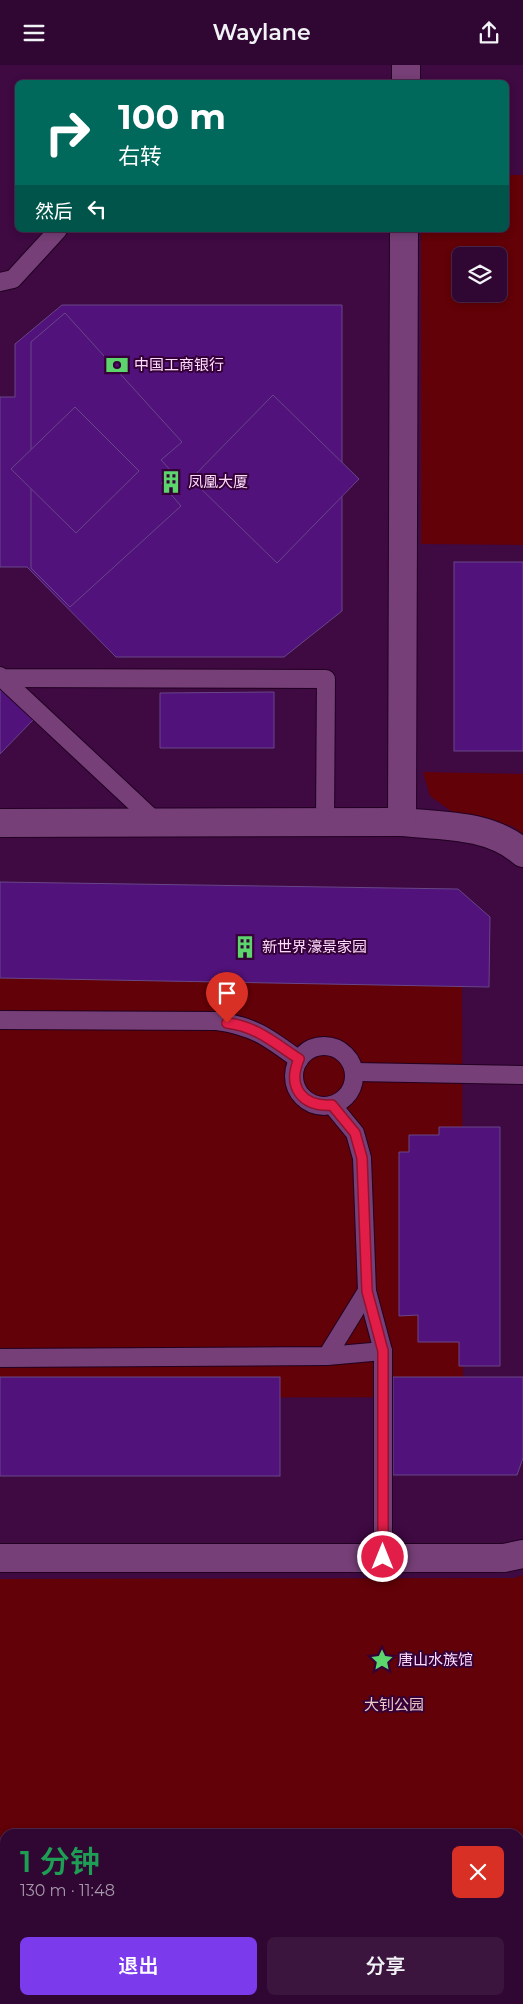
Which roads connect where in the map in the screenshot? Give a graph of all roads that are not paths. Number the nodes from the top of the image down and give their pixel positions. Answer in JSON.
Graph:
{"nodes":[{"id":1,"x":406,"y":65,"type":"edge"},
{"id":2,"x":406,"y":80,"type":"edge"},
{"id":3,"x":56,"y":232,"type":"edge"},
{"id":4,"x":404,"y":232,"type":"edge"},
{"id":5,"x":0,"y":282,"type":"edge"},
{"id":6,"x":1,"y":677,"type":"edge"},
{"id":7,"x":156,"y":822,"type":"junction"},
{"id":8,"x":325,"y":822,"type":"junction"},
{"id":9,"x":402,"y":822,"type":"junction"},
{"id":10,"x":0,"y":823,"type":"edge"},
{"id":11,"x":523,"y":853,"type":"edge"},
{"id":12,"x":0,"y":1021,"type":"edge"},
{"id":13,"x":299,"y":1059,"type":"junction"},
{"id":14,"x":355,"y":1072,"type":"junction"},
{"id":15,"x":523,"y":1075,"type":"edge"},
{"id":16,"x":332,"y":1105,"type":"junction"},
{"id":17,"x":367,"y":1291,"type":"junction"},
{"id":18,"x":383,"y":1351,"type":"junction"},
{"id":19,"x":327,"y":1356,"type":"junction"},
{"id":20,"x":0,"y":1358,"type":"edge"},
{"id":21,"x":523,"y":1554,"type":"edge"},
{"id":22,"x":383,"y":1557,"type":"junction"},
{"id":23,"x":0,"y":1558,"type":"edge"}],
"edges":[{"from":1,"to":2,"type":"street"},
{"from":3,"to":5,"type":"lane"},
{"from":4,"to":9,"type":"street"},
{"from":6,"to":7,"type":"lane"},
{"from":6,"to":8,"type":"lane"},
{"from":7,"to":8,"type":"street"},
{"from":7,"to":10,"type":"street"},
{"from":8,"to":9,"type":"street"},
{"from":9,"to":11,"type":"street"},
{"from":12,"to":13,"type":"lane"},
{"from":13,"to":14,"type":"lane"},
{"from":13,"to":16,"type":"lane"},
{"from":14,"to":15,"type":"lane"},
{"from":14,"to":16,"type":"lane"},
{"from":16,"to":17,"type":"lane"},
{"from":17,"to":18,"type":"lane"},
{"from":17,"to":19,"type":"lane"},
{"from":18,"to":19,"type":"lane"},
{"from":18,"to":22,"type":"lane"},
{"from":19,"to":20,"type":"lane"},
{"from":21,"to":22,"type":"street"},
{"from":22,"to":23,"type":"street"}]}
